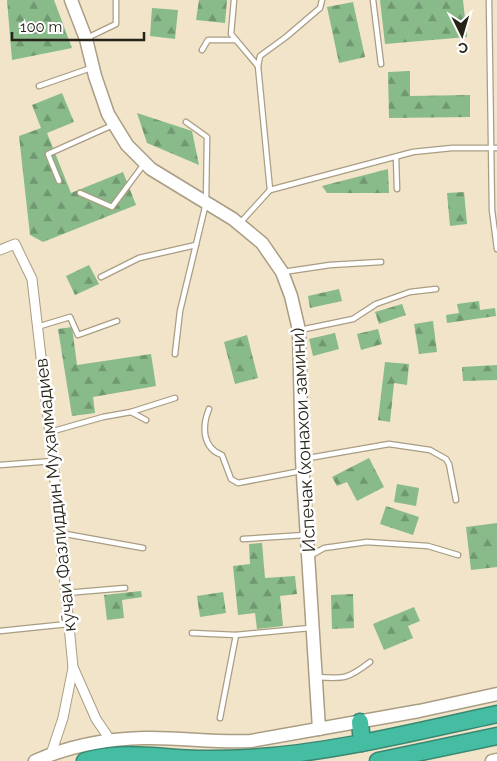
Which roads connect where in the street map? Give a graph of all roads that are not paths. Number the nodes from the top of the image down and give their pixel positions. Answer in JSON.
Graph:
{"nodes":[{"id":1,"x":71,"y":0,"type":"edge"},
{"id":2,"x":116,"y":0,"type":"edge"},
{"id":3,"x":234,"y":0,"type":"edge"},
{"id":4,"x":322,"y":0,"type":"edge"},
{"id":5,"x":373,"y":0,"type":"edge"},
{"id":6,"x":490,"y":0,"type":"edge"},
{"id":7,"x":86,"y":39,"type":"junction"},
{"id":8,"x":236,"y":40,"type":"junction"},
{"id":9,"x":202,"y":50,"type":"dead end"},
{"id":10,"x":381,"y":64,"type":"dead end"},
{"id":11,"x":258,"y":66,"type":"junction"},
{"id":12,"x":93,"y":67,"type":"junction"},
{"id":13,"x":39,"y":86,"type":"dead end"},
{"id":14,"x":186,"y":122,"type":"dead end"},
{"id":15,"x":114,"y":125,"type":"junction"},
{"id":16,"x":495,"y":147,"type":"edge"},
{"id":17,"x":396,"y":157,"type":"junction"},
{"id":18,"x":145,"y":163,"type":"junction"},
{"id":19,"x":59,"y":181,"type":"dead end"},
{"id":20,"x":398,"y":189,"type":"dead end"},
{"id":21,"x":270,"y":190,"type":"junction"},
{"id":22,"x":80,"y":192,"type":"dead end"},
{"id":23,"x":206,"y":203,"type":"junction"},
{"id":24,"x":239,"y":224,"type":"junction"},
{"id":25,"x":196,"y":246,"type":"junction"},
{"id":26,"x":497,"y":249,"type":"edge"},
{"id":27,"x":0,"y":250,"type":"edge"},
{"id":28,"x":380,"y":262,"type":"dead end"},
{"id":29,"x":282,"y":272,"type":"junction"},
{"id":30,"x":101,"y":276,"type":"dead end"},
{"id":31,"x":436,"y":288,"type":"dead end"},
{"id":32,"x":117,"y":321,"type":"dead end"},
{"id":33,"x":38,"y":327,"type":"junction"},
{"id":34,"x":299,"y":330,"type":"junction"},
{"id":35,"x":175,"y":354,"type":"dead end"},
{"id":36,"x":175,"y":398,"type":"dead end"},
{"id":37,"x":209,"y":409,"type":"dead end"},
{"id":38,"x":131,"y":412,"type":"junction"},
{"id":39,"x":146,"y":420,"type":"dead end"},
{"id":40,"x":50,"y":432,"type":"junction"},
{"id":41,"x":53,"y":460,"type":"junction"},
{"id":42,"x":0,"y":465,"type":"edge"},
{"id":43,"x":302,"y":465,"type":"junction"},
{"id":44,"x":456,"y":500,"type":"dead end"},
{"id":45,"x":60,"y":534,"type":"junction"},
{"id":46,"x":306,"y":535,"type":"junction"},
{"id":47,"x":243,"y":539,"type":"dead end"},
{"id":48,"x":143,"y":548,"type":"dead end"},
{"id":49,"x":458,"y":554,"type":"dead end"},
{"id":50,"x":308,"y":556,"type":"junction"},
{"id":51,"x":125,"y":588,"type":"dead end"},
{"id":52,"x":66,"y":593,"type":"junction"},
{"id":53,"x":68,"y":624,"type":"junction"},
{"id":54,"x":313,"y":628,"type":"junction"},
{"id":55,"x":0,"y":631,"type":"edge"},
{"id":56,"x":192,"y":633,"type":"dead end"},
{"id":57,"x":236,"y":635,"type":"junction"},
{"id":58,"x":370,"y":662,"type":"dead end"},
{"id":59,"x":73,"y":668,"type":"junction"},
{"id":60,"x":316,"y":677,"type":"junction"},
{"id":61,"x":497,"y":694,"type":"edge"},
{"id":62,"x":497,"y":714,"type":"edge"},
{"id":63,"x":220,"y":718,"type":"dead end"},
{"id":64,"x":360,"y":722,"type":"junction"},
{"id":65,"x":319,"y":729,"type":"junction"},
{"id":66,"x":497,"y":736,"type":"edge"},
{"id":67,"x":111,"y":740,"type":"junction"},
{"id":68,"x":362,"y":743,"type":"junction"},
{"id":69,"x":51,"y":754,"type":"junction"},
{"id":70,"x":137,"y":758,"type":"edge"},
{"id":71,"x":497,"y":760,"type":"edge"},
{"id":72,"x":35,"y":761,"type":"edge"},
{"id":73,"x":85,"y":761,"type":"edge"},
{"id":74,"x":378,"y":761,"type":"edge"},
{"id":75,"x":492,"y":761,"type":"edge"}],
"edges":[{"from":1,"to":7,"type":"street","name":"Испечак (хонахои замини)"},
{"from":2,"to":7,"type":"lane"},
{"from":3,"to":8,"type":"lane"},
{"from":4,"to":11,"type":"lane"},
{"from":5,"to":10,"type":"lane"},
{"from":6,"to":16,"type":"lane"},
{"from":7,"to":12,"type":"street","name":"Испечак (хонахои замини)"},
{"from":8,"to":9,"type":"lane"},
{"from":8,"to":11,"type":"lane"},
{"from":11,"to":21,"type":"lane"},
{"from":12,"to":13,"type":"lane"},
{"from":12,"to":15,"type":"street","name":"Испечак (хонахои замини)"},
{"from":14,"to":23,"type":"lane"},
{"from":15,"to":18,"type":"street","name":"Испечак (хонахои замини)"},
{"from":15,"to":19,"type":"lane"},
{"from":16,"to":17,"type":"lane"},
{"from":16,"to":26,"type":"lane"},
{"from":17,"to":20,"type":"lane"},
{"from":17,"to":21,"type":"lane"},
{"from":18,"to":22,"type":"lane"},
{"from":18,"to":23,"type":"street","name":"Испечак (хонахои замини)"},
{"from":21,"to":24,"type":"lane"},
{"from":23,"to":24,"type":"street","name":"Испечак (хонахои замини)"},
{"from":23,"to":25,"type":"lane"},
{"from":24,"to":29,"type":"street","name":"Испечак (хонахои замини)"},
{"from":25,"to":30,"type":"lane"},
{"from":25,"to":35,"type":"lane"},
{"from":27,"to":33,"type":"street","name":"кӯчаи Фазлиддин Муҳаммадиев"},
{"from":28,"to":29,"type":"lane"},
{"from":29,"to":34,"type":"street","name":"Испечак (хонахои замини)"},
{"from":31,"to":34,"type":"lane"},
{"from":32,"to":33,"type":"lane"},
{"from":33,"to":40,"type":"street","name":"кӯчаи Фазлиддин Муҳаммадиев"},
{"from":34,"to":43,"type":"street","name":"Испечак (хонахои замини)"},
{"from":36,"to":38,"type":"lane"},
{"from":37,"to":43,"type":"lane"},
{"from":38,"to":39,"type":"lane"},
{"from":38,"to":40,"type":"lane"},
{"from":40,"to":41,"type":"street","name":"кӯчаи Фазлиддин Муҳаммадиев"},
{"from":41,"to":42,"type":"lane"},
{"from":41,"to":45,"type":"street","name":"кӯчаи Фазлиддин Муҳаммадиев"},
{"from":43,"to":44,"type":"lane"},
{"from":43,"to":46,"type":"street","name":"Испечак (хонахои замини)"},
{"from":45,"to":48,"type":"lane"},
{"from":45,"to":52,"type":"street","name":"кӯчаи Фазлиддин Муҳаммадиев"},
{"from":46,"to":47,"type":"lane"},
{"from":46,"to":50,"type":"street","name":"Испечак (хонахои замини)"},
{"from":49,"to":50,"type":"lane"},
{"from":50,"to":54,"type":"street","name":"Испечак (хонахои замини)"},
{"from":51,"to":52,"type":"lane"},
{"from":52,"to":53,"type":"street","name":"кӯчаи Фазлиддин Муҳаммадиев"},
{"from":53,"to":55,"type":"lane"},
{"from":53,"to":59,"type":"street","name":"кӯчаи Фазлиддин Муҳаммадиев"},
{"from":54,"to":57,"type":"lane"},
{"from":54,"to":60,"type":"street","name":"Испечак (хонахои замини)"},
{"from":56,"to":57,"type":"lane"},
{"from":57,"to":63,"type":"lane"},
{"from":58,"to":60,"type":"lane"},
{"from":59,"to":67,"type":"street","name":"кӯчаи Фазлиддин Муҳаммадиев"},
{"from":59,"to":69,"type":"street"},
{"from":60,"to":65,"type":"street","name":"Испечак (хонахои замини)"},
{"from":61,"to":64,"type":"street"},
{"from":62,"to":68,"type":"highway"},
{"from":64,"to":65,"type":"street"},
{"from":64,"to":68,"type":"highway"},
{"from":65,"to":67,"type":"street"},
{"from":66,"to":74,"type":"highway"},
{"from":67,"to":69,"type":"street"},
{"from":68,"to":70,"type":"highway"},
{"from":69,"to":72,"type":"street"},
{"from":70,"to":73,"type":"highway"},
{"from":71,"to":75,"type":"street"}]}
